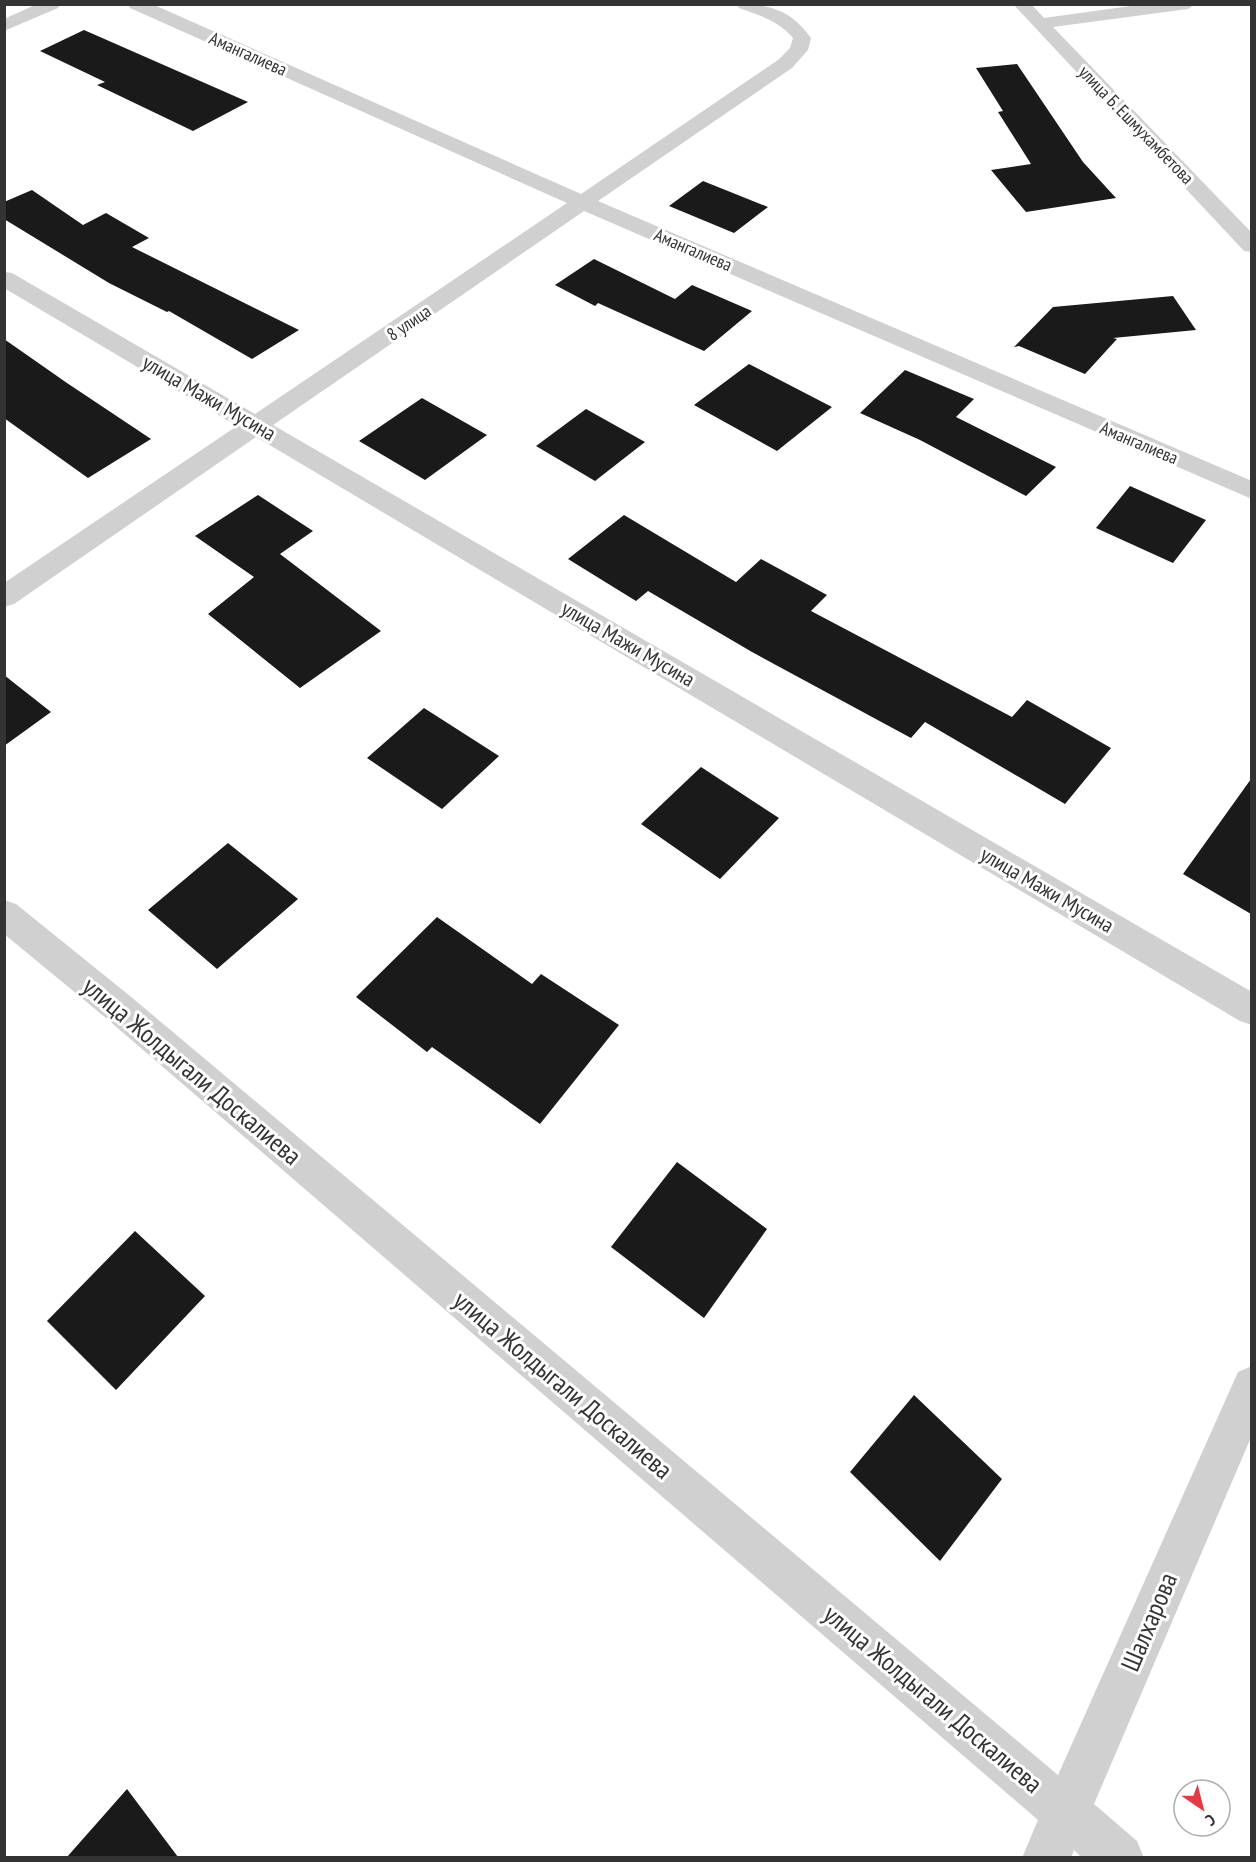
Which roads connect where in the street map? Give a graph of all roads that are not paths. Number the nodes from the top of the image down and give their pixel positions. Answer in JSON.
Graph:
{"nodes":[{"id":1,"x":52,"y":4,"type":"edge"},
{"id":2,"x":136,"y":4,"type":"edge"},
{"id":3,"x":745,"y":4,"type":"edge"},
{"id":4,"x":1021,"y":4,"type":"edge"},
{"id":5,"x":1188,"y":4,"type":"edge"},
{"id":6,"x":1040,"y":24,"type":"junction"},
{"id":7,"x":4,"y":26,"type":"edge"},
{"id":8,"x":584,"y":203,"type":"junction"},
{"id":9,"x":1251,"y":246,"type":"edge"},
{"id":10,"x":4,"y":278,"type":"edge"},
{"id":11,"x":257,"y":426,"type":"junction"},
{"id":12,"x":1251,"y":491,"type":"edge"},
{"id":13,"x":4,"y":597,"type":"edge"},
{"id":14,"x":4,"y":914,"type":"edge"},
{"id":15,"x":1251,"y":1010,"type":"edge"},
{"id":16,"x":1251,"y":1386,"type":"edge"},
{"id":17,"x":1067,"y":1813,"type":"junction"},
{"id":18,"x":1046,"y":1857,"type":"edge"},
{"id":19,"x":1120,"y":1857,"type":"edge"}],
"edges":[{"from":1,"to":7,"type":"street"},
{"from":2,"to":8,"type":"street","name":"Амангалиева"},
{"from":3,"to":8,"type":"street","name":"8 улица"},
{"from":4,"to":6,"type":"street","name":"улица Б. Ешмухамбетова"},
{"from":5,"to":6,"type":"street"},
{"from":6,"to":9,"type":"street","name":"улица Б. Ешмухамбетова"},
{"from":8,"to":11,"type":"street","name":"8 улица"},
{"from":8,"to":12,"type":"street","name":"Амангалиева"},
{"from":10,"to":11,"type":"street","name":"улица Мажи Мусина"},
{"from":11,"to":13,"type":"street","name":"8 улица"},
{"from":11,"to":15,"type":"street","name":"улица Мажи Мусина"},
{"from":14,"to":17,"type":"street","name":"улица Жолдыгали Доскалиева"},
{"from":16,"to":17,"type":"street","name":"Шалхарова"},
{"from":17,"to":18,"type":"street","name":"Шалхарова"},
{"from":17,"to":19,"type":"street","name":"улица Жолдыгали Доскалиева"}]}
